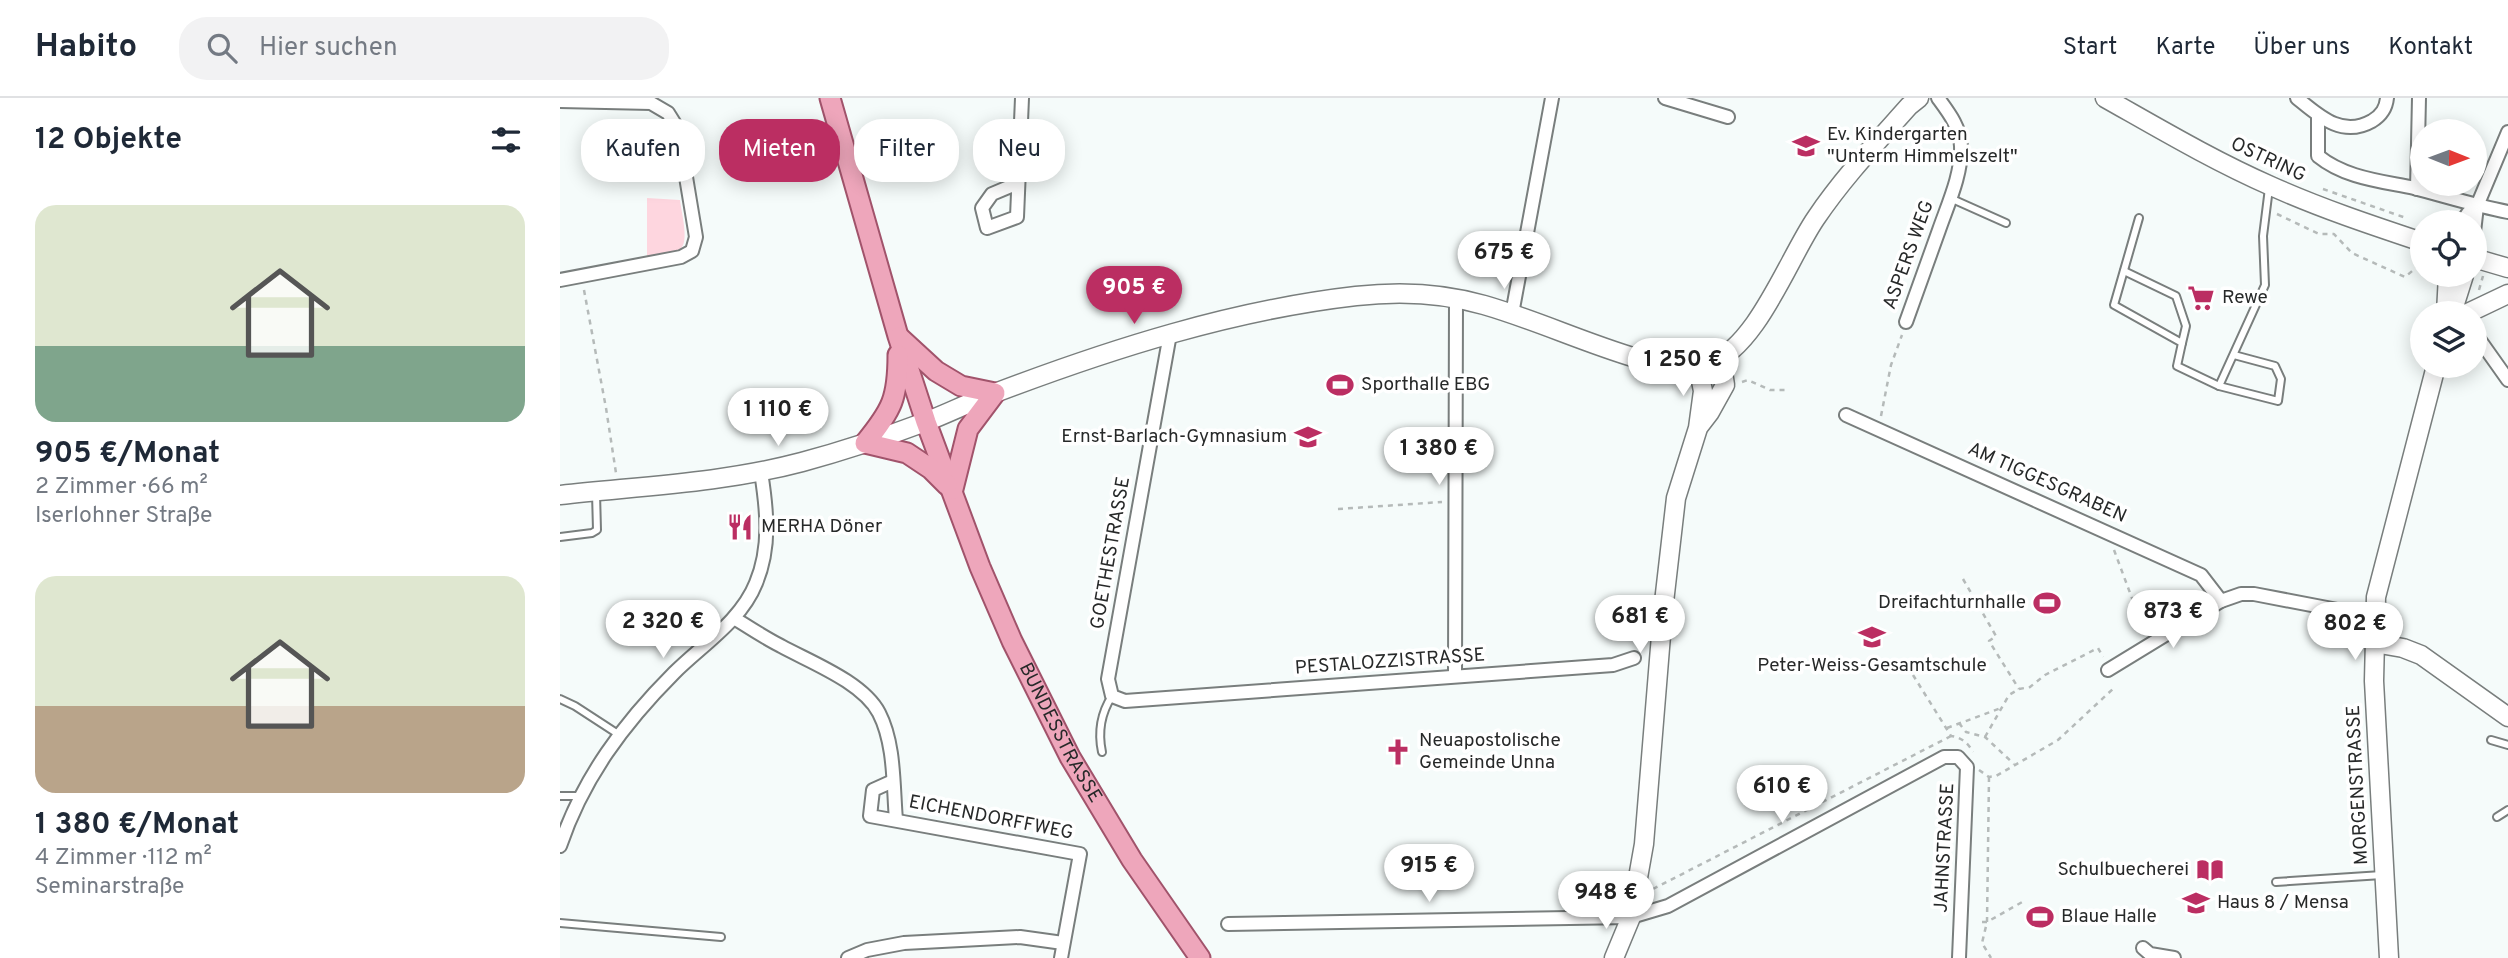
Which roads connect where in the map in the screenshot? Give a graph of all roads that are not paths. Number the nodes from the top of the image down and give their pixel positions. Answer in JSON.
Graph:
{"nodes":[{"id":1,"x":830,"y":98,"type":"edge"},
{"id":2,"x":1022,"y":98,"type":"edge"},
{"id":3,"x":1552,"y":98,"type":"edge"},
{"id":4,"x":1665,"y":98,"type":"edge"},
{"id":5,"x":1938,"y":98,"type":"edge"},
{"id":6,"x":2105,"y":98,"type":"edge"},
{"id":7,"x":2297,"y":98,"type":"edge"},
{"id":8,"x":2387,"y":98,"type":"edge"},
{"id":9,"x":2419,"y":98,"type":"edge"},
{"id":10,"x":560,"y":101,"type":"edge"},
{"id":11,"x":1914,"y":101,"type":"edge"},
{"id":12,"x":2318,"y":116,"type":"junction"},
{"id":13,"x":1728,"y":117,"type":"dead end"},
{"id":14,"x":2419,"y":119,"type":"edge"},
{"id":15,"x":2508,"y":132,"type":"edge"},
{"id":16,"x":1018,"y":183,"type":"dead end"},
{"id":17,"x":2269,"y":186,"type":"junction"},
{"id":18,"x":2410,"y":187,"type":"edge"},
{"id":19,"x":2442,"y":196,"type":"edge"},
{"id":20,"x":1950,"y":198,"type":"junction"},
{"id":21,"x":2477,"y":206,"type":"junction"},
{"id":22,"x":2473,"y":210,"type":"edge"},
{"id":23,"x":2477,"y":210,"type":"edge"},
{"id":24,"x":2508,"y":212,"type":"edge"},
{"id":25,"x":2139,"y":218,"type":"dead end"},
{"id":26,"x":2006,"y":223,"type":"dead end"},
{"id":27,"x":2410,"y":238,"type":"edge"},
{"id":28,"x":2487,"y":262,"type":"edge"},
{"id":29,"x":2508,"y":268,"type":"edge"},
{"id":30,"x":2124,"y":271,"type":"junction"},
{"id":31,"x":560,"y":280,"type":"edge"},
{"id":32,"x":2508,"y":295,"type":"edge"},
{"id":33,"x":1456,"y":299,"type":"junction"},
{"id":34,"x":2487,"y":304,"type":"edge"},
{"id":35,"x":1512,"y":314,"type":"junction"},
{"id":36,"x":1906,"y":322,"type":"road end"},
{"id":37,"x":1170,"y":334,"type":"junction"},
{"id":38,"x":898,"y":336,"type":"junction"},
{"id":39,"x":2182,"y":343,"type":"junction"},
{"id":40,"x":2487,"y":350,"type":"edge"},
{"id":41,"x":2234,"y":355,"type":"junction"},
{"id":42,"x":1721,"y":359,"type":"junction"},
{"id":43,"x":1698,"y":366,"type":"junction"},
{"id":44,"x":2433,"y":378,"type":"edge"},
{"id":45,"x":2508,"y":380,"type":"edge"},
{"id":46,"x":2219,"y":387,"type":"junction"},
{"id":47,"x":995,"y":393,"type":"junction"},
{"id":48,"x":1846,"y":415,"type":"dead end"},
{"id":49,"x":926,"y":422,"type":"junction"},
{"id":50,"x":1698,"y":428,"type":"junction"},
{"id":51,"x":865,"y":443,"type":"junction"},
{"id":52,"x":761,"y":472,"type":"junction"},
{"id":53,"x":596,"y":491,"type":"junction"},
{"id":54,"x":953,"y":491,"type":"junction"},
{"id":55,"x":560,"y":495,"type":"edge"},
{"id":56,"x":560,"y":537,"type":"edge"},
{"id":57,"x":2221,"y":601,"type":"junction"},
{"id":58,"x":2375,"y":617,"type":"junction"},
{"id":59,"x":734,"y":618,"type":"junction"},
{"id":60,"x":2374,"y":643,"type":"junction"},
{"id":61,"x":1634,"y":658,"type":"road end"},
{"id":62,"x":2108,"y":670,"type":"road end"},
{"id":63,"x":1455,"y":676,"type":"junction"},
{"id":64,"x":1112,"y":696,"type":"junction"},
{"id":65,"x":560,"y":699,"type":"edge"},
{"id":66,"x":2508,"y":717,"type":"edge"},
{"id":67,"x":618,"y":734,"type":"junction"},
{"id":68,"x":2491,"y":740,"type":"dead end"},
{"id":69,"x":2508,"y":746,"type":"edge"},
{"id":70,"x":1102,"y":752,"type":"dead end"},
{"id":71,"x":892,"y":781,"type":"junction"},
{"id":72,"x":560,"y":796,"type":"edge"},
{"id":73,"x":580,"y":796,"type":"junction"},
{"id":74,"x":2508,"y":810,"type":"edge"},
{"id":75,"x":2497,"y":817,"type":"dead end"},
{"id":76,"x":896,"y":820,"type":"junction"},
{"id":77,"x":560,"y":846,"type":"edge"},
{"id":78,"x":2384,"y":875,"type":"junction"},
{"id":79,"x":2276,"y":882,"type":"dead end"},
{"id":80,"x":1631,"y":917,"type":"junction"},
{"id":81,"x":560,"y":923,"type":"edge"},
{"id":82,"x":1228,"y":924,"type":"dead end"},
{"id":83,"x":721,"y":937,"type":"dead end"},
{"id":84,"x":1063,"y":943,"type":"junction"},
{"id":85,"x":2143,"y":948,"type":"dead end"},
{"id":86,"x":2167,"y":957,"type":"edge"},
{"id":87,"x":848,"y":958,"type":"edge"},
{"id":88,"x":1060,"y":958,"type":"edge"},
{"id":89,"x":1200,"y":958,"type":"edge"},
{"id":90,"x":1614,"y":958,"type":"edge"},
{"id":91,"x":1959,"y":958,"type":"edge"},
{"id":92,"x":2389,"y":958,"type":"edge"}],
"edges":[{"from":1,"to":38,"type":"main road"},
{"from":2,"to":16,"type":"street"},
{"from":3,"to":35,"type":"street"},
{"from":4,"to":13,"type":"street"},
{"from":5,"to":20,"type":"street","name":"ASPERS WEG"},
{"from":6,"to":17,"type":"main road","name":"OSTRING"},
{"from":7,"to":12,"type":"street"},
{"from":8,"to":12,"type":"street"},
{"from":9,"to":14,"type":"street"},
{"from":10,"to":31,"type":"street"},
{"from":11,"to":42,"type":"main road"},
{"from":12,"to":18,"type":"street"},
{"from":15,"to":21,"type":"street"},
{"from":17,"to":27,"type":"main road","name":"OSTRING"},
{"from":17,"to":41,"type":"lane"},
{"from":19,"to":21,"type":"street"},
{"from":20,"to":26,"type":"lane"},
{"from":20,"to":36,"type":"street","name":"ASPERS WEG"},
{"from":21,"to":22,"type":"street"},
{"from":21,"to":23,"type":"street"},
{"from":21,"to":24,"type":"street"},
{"from":25,"to":30,"type":"lane"},
{"from":28,"to":29,"type":"main road"},
{"from":30,"to":39,"type":"lane"},
{"from":30,"to":39,"type":"lane"},
{"from":32,"to":34,"type":"main road"},
{"from":33,"to":35,"type":"main road"},
{"from":33,"to":37,"type":"main road"},
{"from":33,"to":63,"type":"street"},
{"from":35,"to":43,"type":"main road"},
{"from":37,"to":47,"type":"main road"},
{"from":37,"to":64,"type":"street","name":"GOETHESTRASSE"},
{"from":38,"to":47,"type":"main road"},
{"from":38,"to":49,"type":"main road","name":"BUNDESSTRASSE"},
{"from":38,"to":51,"type":"main road"},
{"from":39,"to":46,"type":"lane"},
{"from":40,"to":45,"type":"street"},
{"from":41,"to":46,"type":"lane"},
{"from":41,"to":46,"type":"lane"},
{"from":42,"to":43,"type":"main road"},
{"from":42,"to":50,"type":"main road"},
{"from":43,"to":50,"type":"main road"},
{"from":44,"to":58,"type":"main road","name":"MORGENSTRASSE"},
{"from":47,"to":49,"type":"main road"},
{"from":47,"to":54,"type":"main road"},
{"from":48,"to":57,"type":"street","name":"AM TIGGESGRABEN"},
{"from":49,"to":51,"type":"main road"},
{"from":49,"to":54,"type":"main road","name":"BUNDESSTRASSE"},
{"from":50,"to":80,"type":"main road"},
{"from":51,"to":52,"type":"main road"},
{"from":51,"to":54,"type":"main road"},
{"from":52,"to":53,"type":"main road"},
{"from":52,"to":59,"type":"street"},
{"from":53,"to":55,"type":"main road"},
{"from":53,"to":56,"type":"lane"},
{"from":54,"to":89,"type":"main road","name":"BUNDESSTRASSE"},
{"from":57,"to":58,"type":"street"},
{"from":57,"to":62,"type":"street"},
{"from":58,"to":60,"type":"main road","name":"MORGENSTRASSE"},
{"from":59,"to":67,"type":"street"},
{"from":59,"to":71,"type":"street","name":"EICHENDORFFWEG"},
{"from":60,"to":66,"type":"main road"},
{"from":60,"to":78,"type":"main road","name":"MORGENSTRASSE"},
{"from":61,"to":63,"type":"street","name":"PESTALOZZISTRASSE"},
{"from":63,"to":64,"type":"street","name":"PESTALOZZISTRASSE"},
{"from":64,"to":70,"type":"lane"},
{"from":65,"to":67,"type":"lane"},
{"from":67,"to":73,"type":"street"},
{"from":68,"to":69,"type":"lane"},
{"from":71,"to":76,"type":"street","name":"EICHENDORFFWEG"},
{"from":71,"to":76,"type":"street","name":"EICHENDORFFWEG"},
{"from":72,"to":73,"type":"lane"},
{"from":73,"to":77,"type":"street"},
{"from":74,"to":75,"type":"lane"},
{"from":76,"to":84,"type":"street","name":"EICHENDORFFWEG"},
{"from":78,"to":79,"type":"lane"},
{"from":78,"to":92,"type":"main road","name":"MORGENSTRASSE"},
{"from":80,"to":82,"type":"street"},
{"from":80,"to":90,"type":"main road"},
{"from":80,"to":91,"type":"street","name":"JAHNSTRASSE"},
{"from":81,"to":83,"type":"lane"},
{"from":84,"to":87,"type":"street"},
{"from":84,"to":88,"type":"street"},
{"from":85,"to":86,"type":"street"}]}
